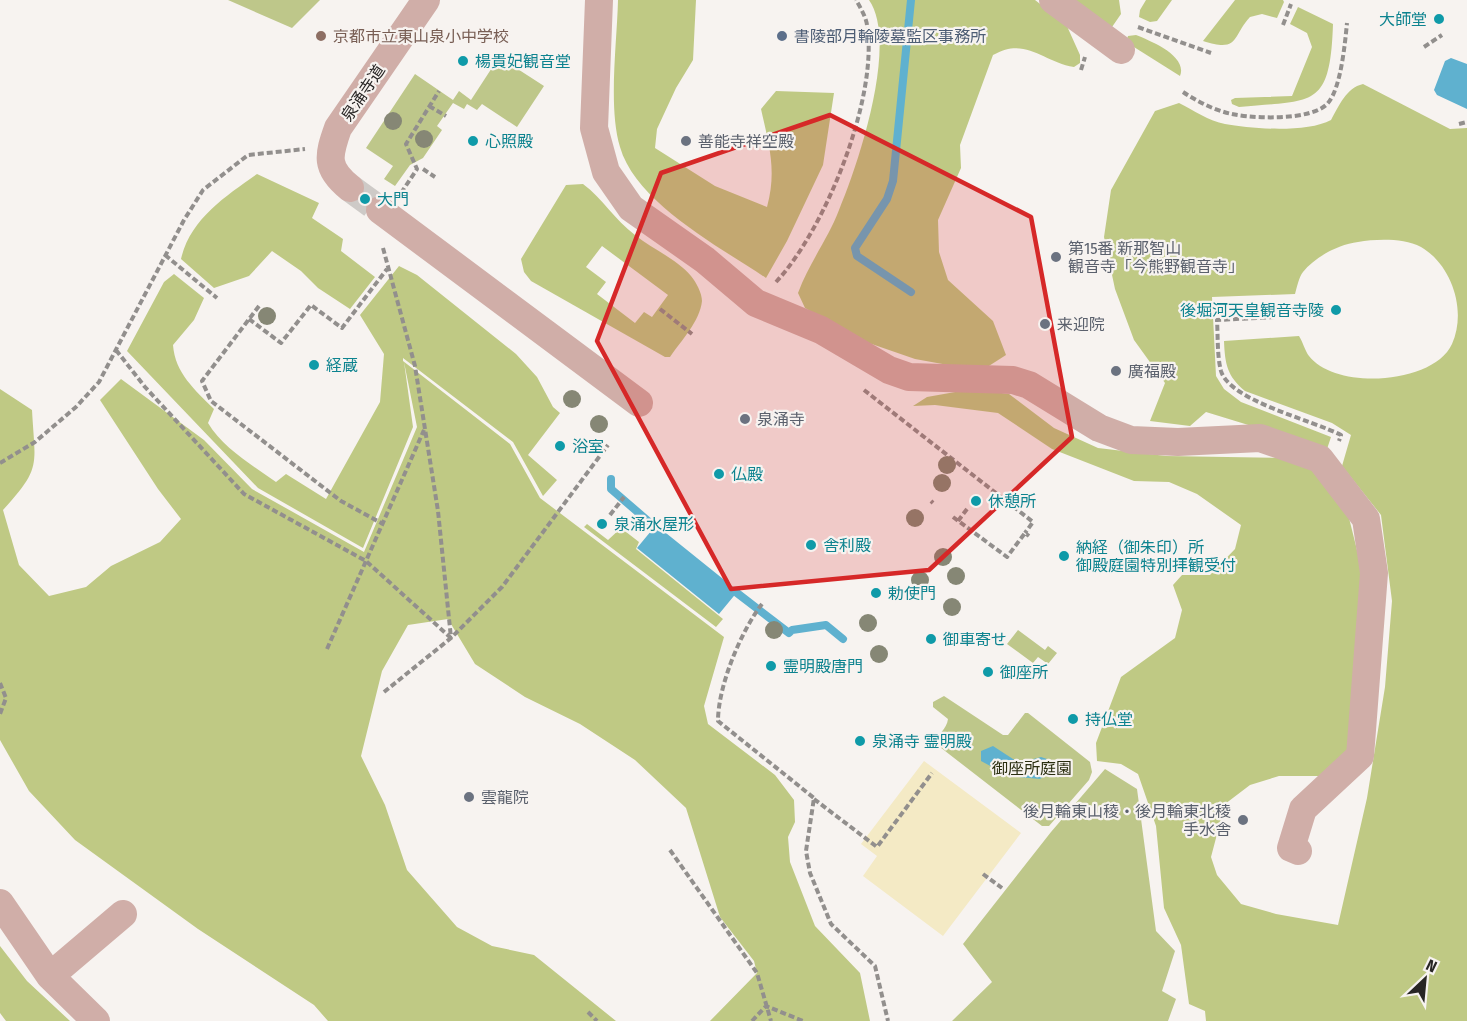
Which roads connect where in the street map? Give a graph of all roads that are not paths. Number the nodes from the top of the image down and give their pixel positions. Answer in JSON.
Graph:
{"nodes":[{"id":1,"x":426,"y":0,"type":"edge"},
{"id":2,"x":599,"y":0,"type":"edge"},
{"id":3,"x":1053,"y":0,"type":"edge"},
{"id":4,"x":1121,"y":50,"type":"dead end"},
{"id":5,"x":350,"y":188,"type":"tunnel mouth"},
{"id":6,"x":383,"y":212,"type":"tunnel mouth"},
{"id":7,"x":639,"y":403,"type":"dead end"},
{"id":8,"x":1298,"y":851,"type":"dead end"},
{"id":9,"x":0,"y":903,"type":"edge"},
{"id":10,"x":123,"y":915,"type":"dead end"},
{"id":11,"x":50,"y":976,"type":"junction"},
{"id":12,"x":96,"y":1021,"type":"edge"}],
"edges":[{"from":1,"to":5,"type":"street","name":"泉涌寺道"},
{"from":2,"to":8,"type":"street"},
{"from":3,"to":4,"type":"street"},
{"from":6,"to":7,"type":"street"},
{"from":9,"to":11,"type":"street"},
{"from":10,"to":11,"type":"street"},
{"from":11,"to":12,"type":"street"}]}
